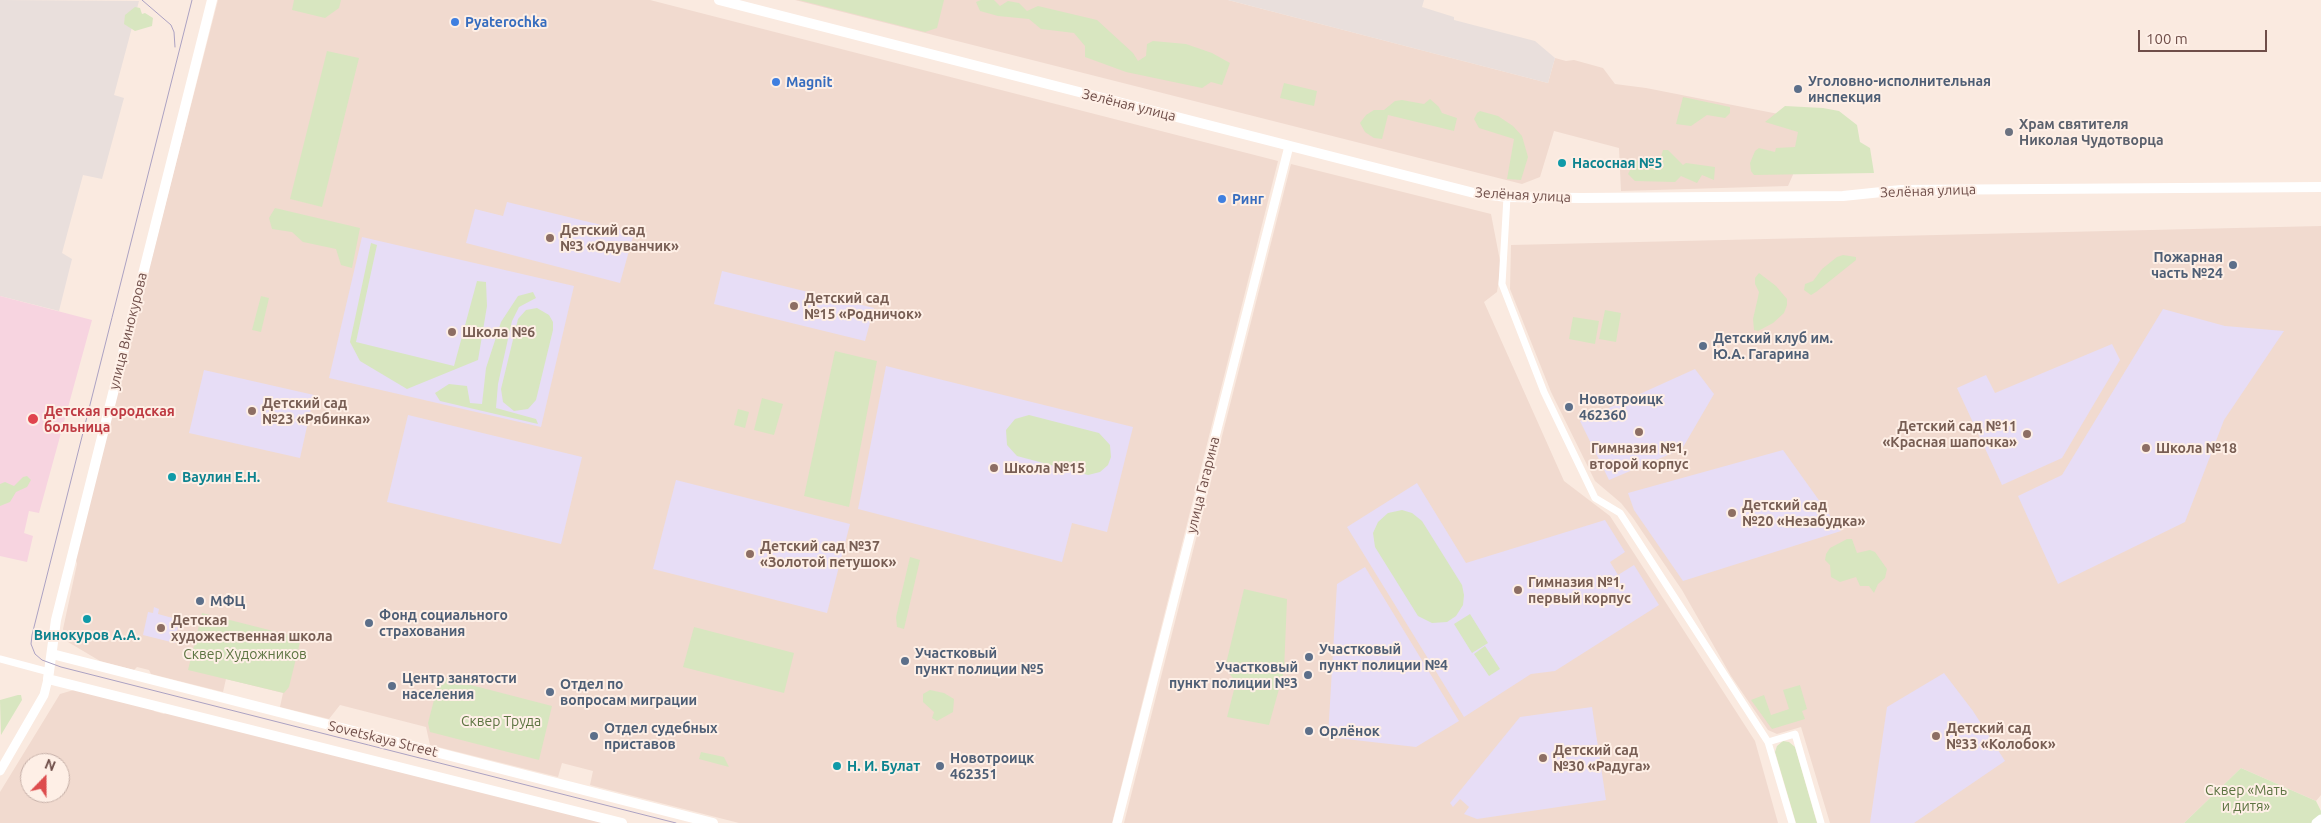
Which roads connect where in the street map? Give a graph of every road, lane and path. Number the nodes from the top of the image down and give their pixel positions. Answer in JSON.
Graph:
{"nodes":[{"id":1,"x":212,"y":0,"type":"edge"},
{"id":2,"x":719,"y":0,"type":"edge"},
{"id":3,"x":1289,"y":146,"type":"junction"},
{"id":4,"x":2321,"y":187,"type":"edge"},
{"id":5,"x":1507,"y":197,"type":"junction"},
{"id":6,"x":52,"y":654,"type":"junction"},
{"id":7,"x":0,"y":659,"type":"edge"},
{"id":8,"x":49,"y":676,"type":"junction"},
{"id":9,"x":1768,"y":742,"type":"junction"},
{"id":10,"x":0,"y":771,"type":"edge"},
{"id":11,"x":2321,"y":819,"type":"edge"},
{"id":12,"x":622,"y":823,"type":"edge"},
{"id":13,"x":713,"y":823,"type":"edge"},
{"id":14,"x":1117,"y":823,"type":"edge"},
{"id":15,"x":1792,"y":823,"type":"edge"},
{"id":16,"x":1821,"y":823,"type":"edge"},
{"id":17,"x":2316,"y":823,"type":"edge"}],
"edges":[{"from":1,"to":6,"type":"main road","name":"улица Винокурова"},
{"from":2,"to":3,"type":"main road","name":"Зелёная улица"},
{"from":3,"to":5,"type":"main road","name":"Зелёная улица"},
{"from":3,"to":14,"type":"street","name":"улица Гагарина"},
{"from":4,"to":5,"type":"main road","name":"Зелёная улица"},
{"from":5,"to":9,"type":"street"},
{"from":6,"to":8,"type":"main road","name":"улица Винокурова"},
{"from":6,"to":13,"type":"main road","name":"Sovetskaya Street"},
{"from":7,"to":8,"type":"street"},
{"from":8,"to":10,"type":"street","name":"улица Винокурова"},
{"from":8,"to":12,"type":"main road","name":"Sovetskaya Street"},
{"from":9,"to":15,"type":"street"},
{"from":9,"to":16,"type":"street"},
{"from":11,"to":17,"type":"street"}]}
